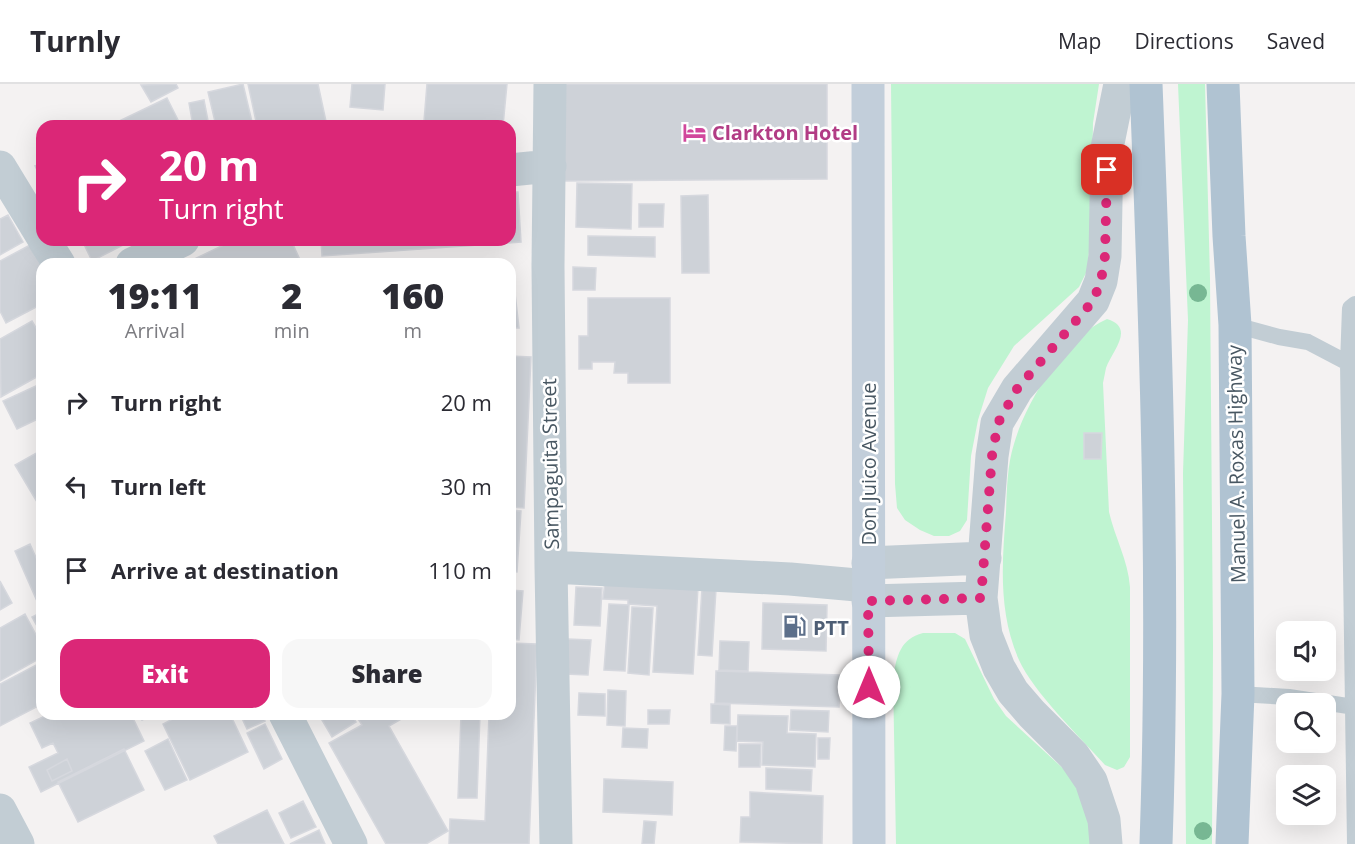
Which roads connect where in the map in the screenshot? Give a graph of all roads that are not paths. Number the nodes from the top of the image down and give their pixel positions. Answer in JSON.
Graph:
{"nodes":[{"id":1,"x":550,"y":84,"type":"edge"},
{"id":2,"x":868,"y":84,"type":"edge"},
{"id":3,"x":1120,"y":84,"type":"edge"},
{"id":4,"x":1146,"y":84,"type":"edge"},
{"id":5,"x":1223,"y":84,"type":"edge"},
{"id":6,"x":550,"y":166,"type":"junction"},
{"id":7,"x":0,"y":167,"type":"edge"},
{"id":8,"x":516,"y":169,"type":"edge"},
{"id":9,"x":36,"y":226,"type":"edge"},
{"id":10,"x":170,"y":246,"type":"edge"},
{"id":11,"x":145,"y":258,"type":"edge"},
{"id":12,"x":1355,"y":304,"type":"edge"},
{"id":13,"x":1234,"y":325,"type":"junction"},
{"id":14,"x":1348,"y":363,"type":"junction"},
{"id":15,"x":1352,"y":431,"type":"edge"},
{"id":16,"x":985,"y":558,"type":"junction"},
{"id":17,"x":551,"y":567,"type":"junction"},
{"id":18,"x":868,"y":583,"type":"junction"},
{"id":19,"x":981,"y":598,"type":"junction"},
{"id":20,"x":1238,"y":694,"type":"junction"},
{"id":21,"x":1354,"y":707,"type":"edge"},
{"id":22,"x":288,"y":720,"type":"edge"},
{"id":23,"x":0,"y":810,"type":"edge"},
{"id":24,"x":18,"y":844,"type":"edge"},
{"id":25,"x":351,"y":844,"type":"edge"},
{"id":26,"x":556,"y":844,"type":"edge"},
{"id":27,"x":869,"y":844,"type":"edge"},
{"id":28,"x":1106,"y":844,"type":"edge"},
{"id":29,"x":1156,"y":844,"type":"edge"},
{"id":30,"x":1232,"y":844,"type":"edge"},
{"id":31,"x":1355,"y":844,"type":"edge"}],
"edges":[{"from":1,"to":6,"type":"street","name":"Sampaguita Street"},
{"from":2,"to":18,"type":"main road","name":"Don Juico Avenue"},
{"from":3,"to":16,"type":"street"},
{"from":4,"to":29,"type":"main road"},
{"from":5,"to":13,"type":"main road","name":"Manuel A. Roxas Highway"},
{"from":6,"to":8,"type":"street"},
{"from":6,"to":17,"type":"street","name":"Sampaguita Street"},
{"from":7,"to":9,"type":"street"},
{"from":10,"to":11,"type":"street"},
{"from":12,"to":14,"type":"lane"},
{"from":13,"to":14,"type":"lane"},
{"from":13,"to":20,"type":"main road","name":"Manuel A. Roxas Highway"},
{"from":14,"to":15,"type":"lane"},
{"from":15,"to":21,"type":"lane"},
{"from":16,"to":18,"type":"street"},
{"from":16,"to":19,"type":"street"},
{"from":17,"to":18,"type":"street"},
{"from":17,"to":26,"type":"street","name":"Sampaguita Street"},
{"from":18,"to":19,"type":"street"},
{"from":18,"to":27,"type":"main road","name":"Don Juico Avenue"},
{"from":19,"to":28,"type":"street"},
{"from":20,"to":21,"type":"lane"},
{"from":20,"to":30,"type":"main road","name":"Manuel A. Roxas Highway"},
{"from":21,"to":31,"type":"lane"},
{"from":22,"to":25,"type":"street"},
{"from":23,"to":24,"type":"street"}]}
